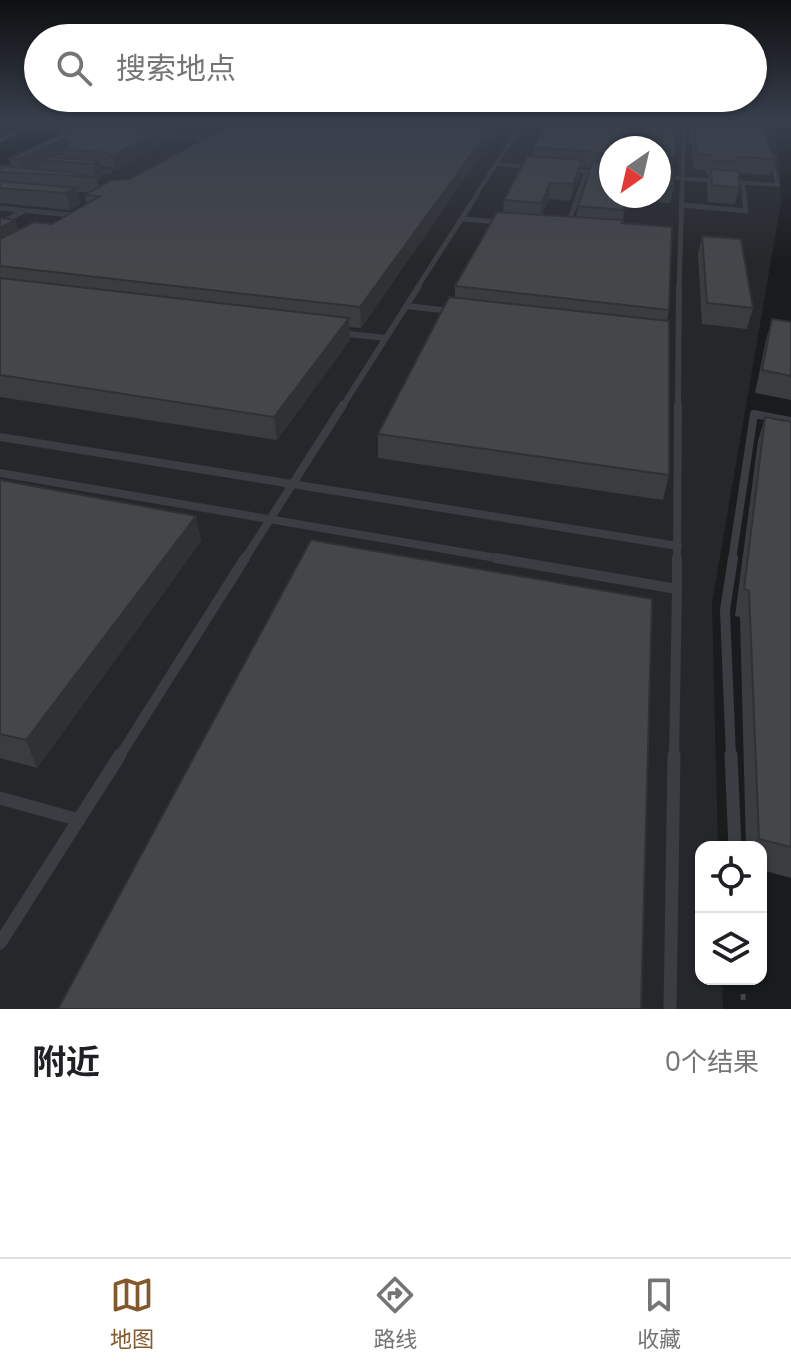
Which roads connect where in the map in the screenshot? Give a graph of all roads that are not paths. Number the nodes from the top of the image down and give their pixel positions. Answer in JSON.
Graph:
{"nodes":[{"id":1,"x":80,"y":169,"type":"edge"},
{"id":2,"x":495,"y":169,"type":"edge"},
{"id":3,"x":558,"y":169,"type":"edge"},
{"id":4,"x":682,"y":169,"type":"edge"},
{"id":5,"x":774,"y":169,"type":"edge"},
{"id":6,"x":587,"y":171,"type":"junction"},
{"id":7,"x":110,"y":172,"type":"edge"},
{"id":8,"x":599,"y":172,"type":"edge"},
{"id":9,"x":671,"y":178,"type":"edge"},
{"id":10,"x":682,"y":178,"type":"junction"},
{"id":11,"x":743,"y":183,"type":"junction"},
{"id":12,"x":682,"y":205,"type":"junction"},
{"id":13,"x":0,"y":208,"type":"edge"},
{"id":14,"x":26,"y":210,"type":"junction"},
{"id":15,"x":462,"y":219,"type":"junction"},
{"id":16,"x":61,"y":221,"type":"edge"},
{"id":17,"x":507,"y":223,"type":"edge"},
{"id":18,"x":0,"y":226,"type":"edge"},
{"id":19,"x":552,"y":227,"type":"edge"},
{"id":20,"x":567,"y":228,"type":"junction"},
{"id":21,"x":14,"y":229,"type":"edge"},
{"id":22,"x":581,"y":229,"type":"edge"},
{"id":23,"x":667,"y":237,"type":"edge"},
{"id":24,"x":681,"y":238,"type":"junction"},
{"id":25,"x":406,"y":306,"type":"junction"},
{"id":26,"x":467,"y":313,"type":"edge"},
{"id":27,"x":324,"y":331,"type":"edge"},
{"id":28,"x":663,"y":336,"type":"edge"},
{"id":29,"x":386,"y":338,"type":"junction"},
{"id":30,"x":678,"y":338,"type":"junction"},
{"id":31,"x":791,"y":421,"type":"edge"},
{"id":32,"x":0,"y":437,"type":"edge"},
{"id":33,"x":0,"y":473,"type":"edge"},
{"id":34,"x":293,"y":484,"type":"junction"},
{"id":35,"x":270,"y":520,"type":"junction"},
{"id":36,"x":678,"y":546,"type":"junction"},
{"id":37,"x":677,"y":589,"type":"junction"},
{"id":38,"x":0,"y":798,"type":"edge"},
{"id":39,"x":79,"y":820,"type":"junction"},
{"id":40,"x":735,"y":841,"type":"edge"},
{"id":41,"x":0,"y":943,"type":"edge"},
{"id":42,"x":670,"y":1009,"type":"edge"}],
"edges":[{"from":1,"to":7,"type":"lane"},
{"from":2,"to":15,"type":"lane"},
{"from":3,"to":6,"type":"lane"},
{"from":4,"to":10,"type":"lane"},
{"from":5,"to":11,"type":"lane"},
{"from":6,"to":8,"type":"lane"},
{"from":6,"to":20,"type":"lane"},
{"from":9,"to":10,"type":"lane"},
{"from":10,"to":11,"type":"lane"},
{"from":10,"to":12,"type":"lane"},
{"from":11,"to":12,"type":"lane"},
{"from":12,"to":24,"type":"lane"},
{"from":13,"to":14,"type":"lane"},
{"from":14,"to":16,"type":"lane"},
{"from":14,"to":18,"type":"lane"},
{"from":15,"to":17,"type":"lane"},
{"from":15,"to":25,"type":"lane"},
{"from":18,"to":21,"type":"lane"},
{"from":19,"to":20,"type":"lane"},
{"from":20,"to":22,"type":"lane"},
{"from":23,"to":24,"type":"lane"},
{"from":24,"to":30,"type":"lane"},
{"from":25,"to":26,"type":"lane"},
{"from":25,"to":29,"type":"lane"},
{"from":27,"to":29,"type":"lane"},
{"from":28,"to":30,"type":"lane"},
{"from":29,"to":34,"type":"lane"},
{"from":30,"to":36,"type":"lane"},
{"from":31,"to":40,"type":"lane"},
{"from":32,"to":34,"type":"lane"},
{"from":33,"to":35,"type":"lane"},
{"from":34,"to":35,"type":"lane"},
{"from":34,"to":36,"type":"lane"},
{"from":35,"to":37,"type":"lane"},
{"from":35,"to":39,"type":"lane"},
{"from":36,"to":37,"type":"lane"},
{"from":37,"to":42,"type":"lane"},
{"from":38,"to":39,"type":"lane"},
{"from":39,"to":41,"type":"lane"}]}
